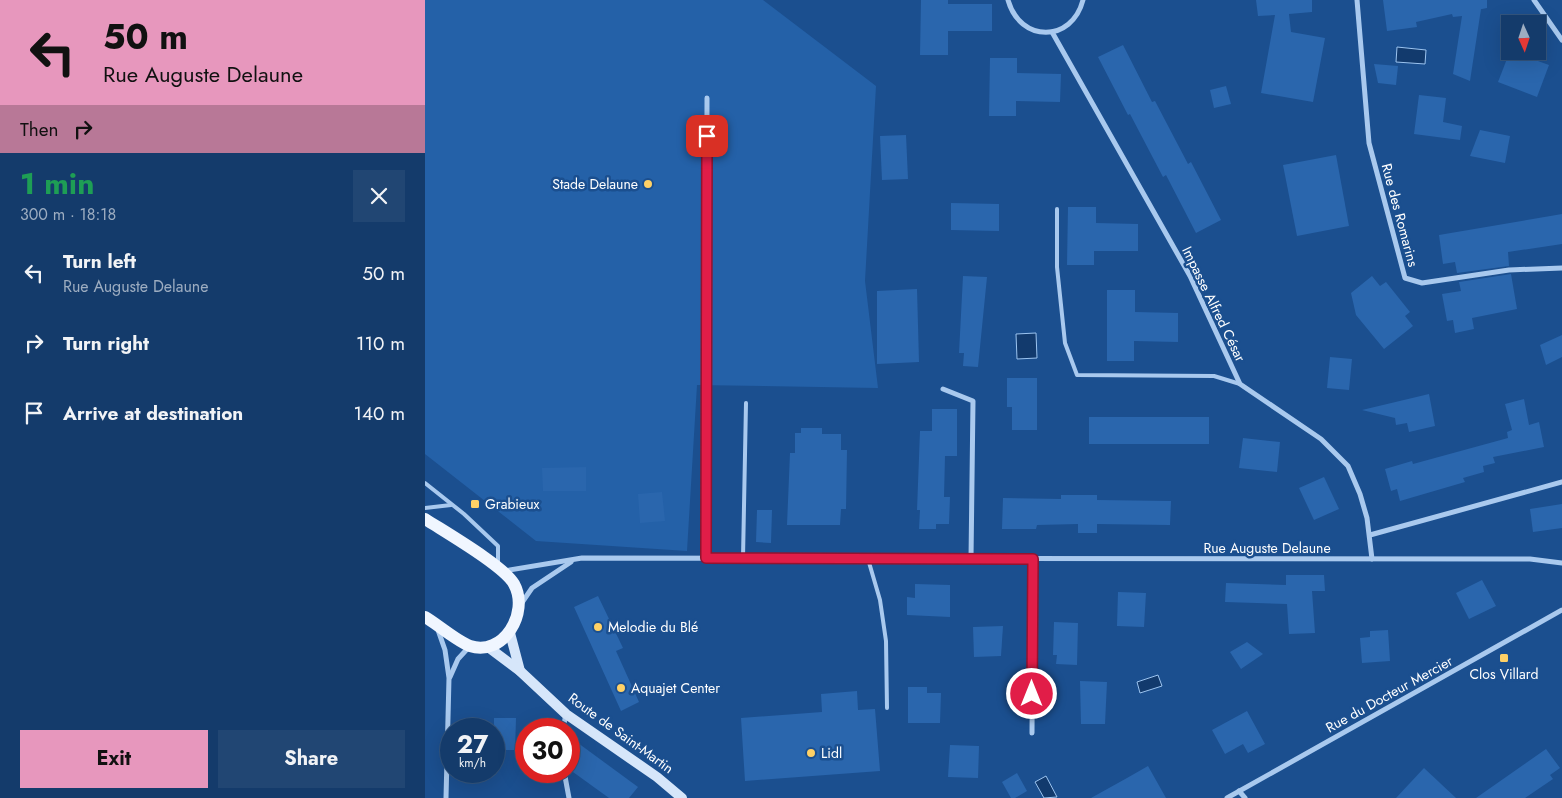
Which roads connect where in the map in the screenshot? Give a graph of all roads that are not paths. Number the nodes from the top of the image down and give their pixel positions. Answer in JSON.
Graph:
{"nodes":[{"id":1,"x":1008,"y":0,"type":"edge"},
{"id":2,"x":1083,"y":0,"type":"edge"},
{"id":3,"x":1357,"y":0,"type":"edge"},
{"id":4,"x":1534,"y":0,"type":"edge"},
{"id":5,"x":1052,"y":32,"type":"junction"},
{"id":6,"x":1562,"y":40,"type":"edge"},
{"id":7,"x":707,"y":98,"type":"dead end"},
{"id":8,"x":1057,"y":209,"type":"dead end"},
{"id":9,"x":1562,"y":268,"type":"edge"},
{"id":10,"x":1240,"y":384,"type":"junction"},
{"id":11,"x":943,"y":389,"type":"dead end"},
{"id":12,"x":746,"y":403,"type":"dead end"},
{"id":13,"x":1562,"y":482,"type":"edge"},
{"id":14,"x":425,"y":483,"type":"edge"},
{"id":15,"x":451,"y":504,"type":"junction"},
{"id":16,"x":425,"y":508,"type":"edge"},
{"id":17,"x":425,"y":519,"type":"edge"},
{"id":18,"x":1371,"y":535,"type":"junction"},
{"id":19,"x":706,"y":558,"type":"junction"},
{"id":20,"x":743,"y":558,"type":"junction"},
{"id":21,"x":868,"y":559,"type":"junction"},
{"id":22,"x":971,"y":559,"type":"junction"},
{"id":23,"x":1033,"y":559,"type":"junction"},
{"id":24,"x":1372,"y":559,"type":"junction"},
{"id":25,"x":574,"y":560,"type":"junction"},
{"id":26,"x":1562,"y":563,"type":"edge"},
{"id":27,"x":501,"y":570,"type":"junction"},
{"id":28,"x":521,"y":604,"type":"junction"},
{"id":29,"x":1562,"y":610,"type":"edge"},
{"id":30,"x":425,"y":617,"type":"edge"},
{"id":31,"x":437,"y":624,"type":"junction"},
{"id":32,"x":510,"y":633,"type":"junction"},
{"id":33,"x":470,"y":646,"type":"junction"},
{"id":34,"x":488,"y":647,"type":"junction"},
{"id":35,"x":521,"y":671,"type":"junction"},
{"id":36,"x":449,"y":678,"type":"junction"},
{"id":37,"x":887,"y":708,"type":"dead end"},
{"id":38,"x":566,"y":714,"type":"junction"},
{"id":39,"x":565,"y":718,"type":"edge"},
{"id":40,"x":1032,"y":733,"type":"dead end"},
{"id":41,"x":566,"y":783,"type":"edge"},
{"id":42,"x":1239,"y":791,"type":"junction"},
{"id":43,"x":446,"y":798,"type":"edge"},
{"id":44,"x":569,"y":798,"type":"edge"},
{"id":45,"x":682,"y":798,"type":"edge"},
{"id":46,"x":1227,"y":798,"type":"edge"},
{"id":47,"x":1245,"y":798,"type":"edge"}],
"edges":[{"from":1,"to":5,"type":"street"},
{"from":2,"to":5,"type":"street"},
{"from":3,"to":9,"type":"street","name":"Rue des Romarins"},
{"from":4,"to":6,"type":"street"},
{"from":5,"to":10,"type":"street","name":"Impasse Alfred César"},
{"from":7,"to":19,"type":"street"},
{"from":8,"to":10,"type":"lane"},
{"from":10,"to":18,"type":"street","name":"Impasse Alfred César"},
{"from":11,"to":22,"type":"street"},
{"from":12,"to":20,"type":"lane"},
{"from":13,"to":18,"type":"street"},
{"from":14,"to":15,"type":"lane"},
{"from":15,"to":16,"type":"lane"},
{"from":15,"to":27,"type":"lane"},
{"from":17,"to":27,"type":"main road"},
{"from":18,"to":24,"type":"street","name":"Impasse Alfred César"},
{"from":19,"to":20,"type":"street","name":"Rue Auguste Delaune"},
{"from":19,"to":25,"type":"street","name":"Rue Auguste Delaune"},
{"from":20,"to":21,"type":"street","name":"Rue Auguste Delaune"},
{"from":21,"to":22,"type":"street","name":"Rue Auguste Delaune"},
{"from":21,"to":37,"type":"lane"},
{"from":22,"to":23,"type":"street","name":"Rue Auguste Delaune"},
{"from":23,"to":24,"type":"street","name":"Rue Auguste Delaune"},
{"from":23,"to":40,"type":"street"},
{"from":24,"to":26,"type":"street","name":"Rue Auguste Delaune"},
{"from":25,"to":27,"type":"street","name":"Rue Auguste Delaune"},
{"from":25,"to":28,"type":"street","name":"Rue Auguste Delaune"},
{"from":27,"to":28,"type":"main road"},
{"from":28,"to":32,"type":"main road"},
{"from":29,"to":42,"type":"street","name":"Rue du Docteur Mercier"},
{"from":30,"to":31,"type":"main road"},
{"from":31,"to":33,"type":"main road"},
{"from":31,"to":36,"type":"street"},
{"from":32,"to":34,"type":"main road"},
{"from":32,"to":35,"type":"main road"},
{"from":33,"to":34,"type":"main road"},
{"from":33,"to":36,"type":"street"},
{"from":34,"to":35,"type":"main road","name":"Route de Saint-Martin"},
{"from":35,"to":38,"type":"main road","name":"Route de Saint-Martin"},
{"from":36,"to":43,"type":"street"},
{"from":38,"to":39,"type":"street"},
{"from":38,"to":45,"type":"main road","name":"Route de Saint-Martin"},
{"from":41,"to":44,"type":"street"},
{"from":42,"to":46,"type":"street","name":"Rue du Docteur Mercier"},
{"from":42,"to":47,"type":"street"}]}
